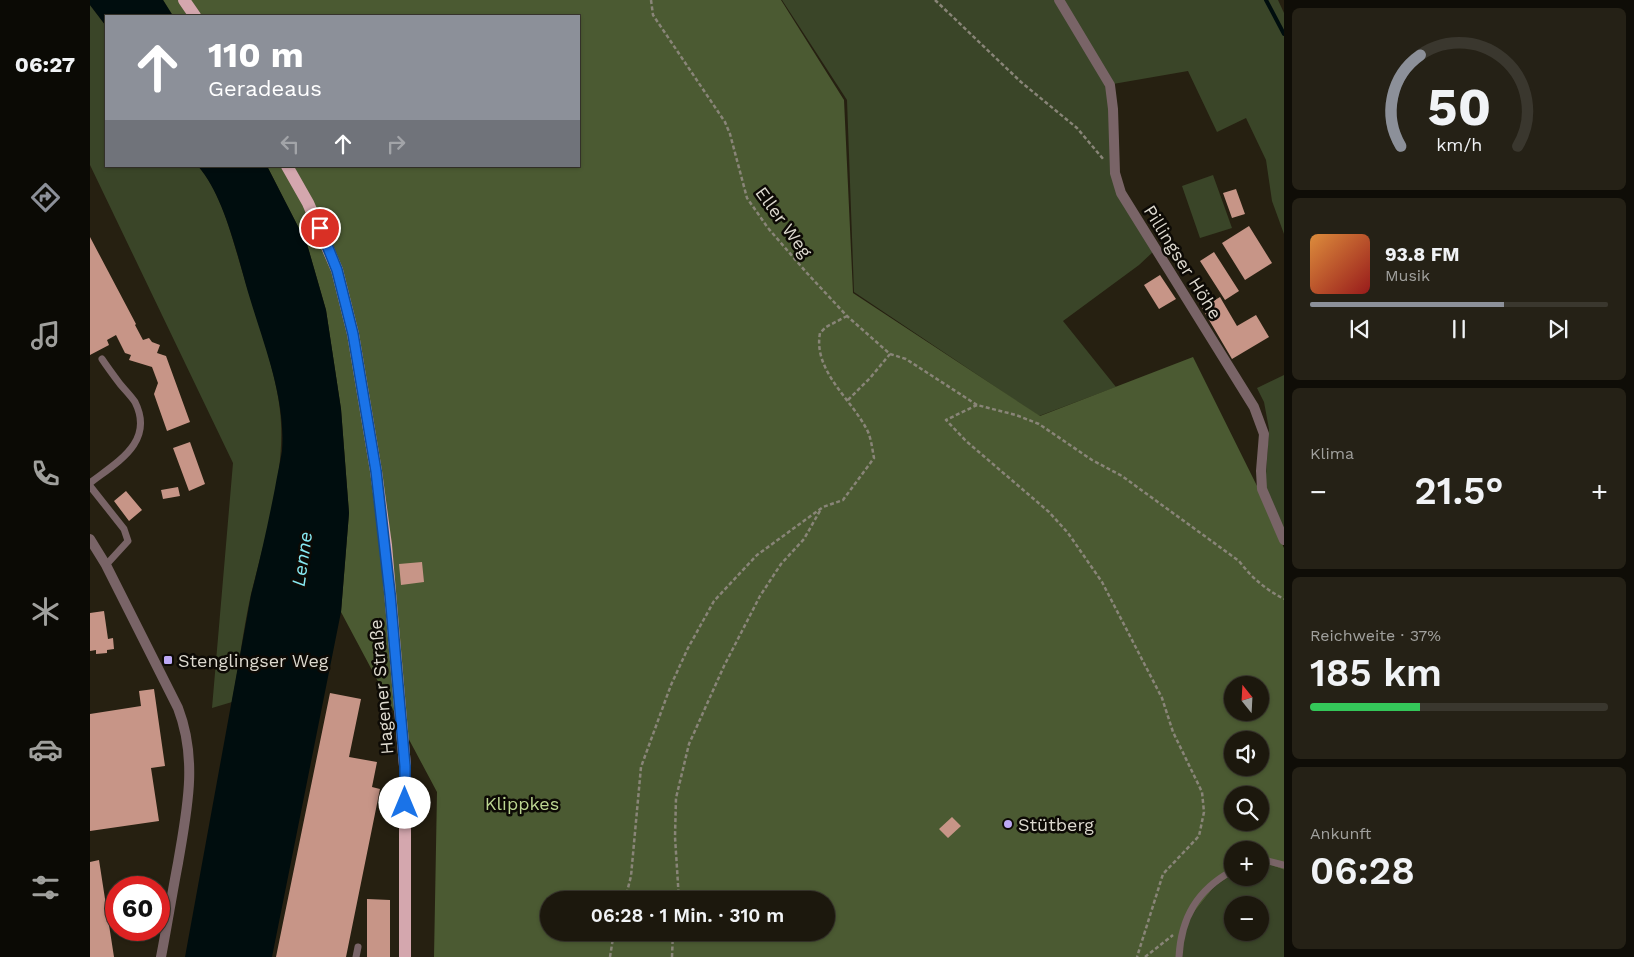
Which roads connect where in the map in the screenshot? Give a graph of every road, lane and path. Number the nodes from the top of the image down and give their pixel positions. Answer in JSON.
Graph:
{"nodes":[{"id":1,"x":184,"y":0,"type":"edge"},
{"id":2,"x":651,"y":0,"type":"edge"},
{"id":3,"x":935,"y":0,"type":"edge"},
{"id":4,"x":1058,"y":0,"type":"edge"},
{"id":5,"x":194,"y":15,"type":"edge"},
{"id":6,"x":287,"y":167,"type":"edge"},
{"id":7,"x":1115,"y":173,"type":"junction"},
{"id":8,"x":847,"y":316,"type":"junction"},
{"id":9,"x":890,"y":354,"type":"junction"},
{"id":10,"x":102,"y":359,"type":"dead end"},
{"id":11,"x":848,"y":400,"type":"junction"},
{"id":12,"x":977,"y":405,"type":"junction"},
{"id":13,"x":90,"y":485,"type":"edge"},
{"id":14,"x":823,"y":507,"type":"junction"},
{"id":15,"x":90,"y":539,"type":"edge"},
{"id":16,"x":1284,"y":540,"type":"edge"},
{"id":17,"x":106,"y":565,"type":"junction"},
{"id":18,"x":1284,"y":599,"type":"edge"},
{"id":19,"x":1269,"y":861,"type":"edge"},
{"id":20,"x":1284,"y":865,"type":"edge"},
{"id":21,"x":1224,"y":876,"type":"edge"},
{"id":22,"x":627,"y":891,"type":"edge"},
{"id":23,"x":678,"y":891,"type":"edge"},
{"id":24,"x":1183,"y":926,"type":"junction"},
{"id":25,"x":613,"y":941,"type":"edge"},
{"id":26,"x":673,"y":941,"type":"edge"},
{"id":27,"x":358,"y":947,"type":"dead end"},
{"id":28,"x":161,"y":957,"type":"edge"},
{"id":29,"x":356,"y":957,"type":"edge"},
{"id":30,"x":405,"y":957,"type":"edge"},
{"id":31,"x":610,"y":957,"type":"edge"},
{"id":32,"x":672,"y":957,"type":"edge"},
{"id":33,"x":1137,"y":957,"type":"edge"},
{"id":34,"x":1144,"y":957,"type":"edge"},
{"id":35,"x":1179,"y":957,"type":"edge"}],
"edges":[{"from":1,"to":5,"type":"main road"},
{"from":2,"to":8,"type":"path","name":"Eller Weg"},
{"from":3,"to":7,"type":"path"},
{"from":4,"to":7,"type":"street","name":"Pillingser Höhe"},
{"from":6,"to":30,"type":"main road","name":"Hagener Straße"},
{"from":7,"to":16,"type":"street","name":"Pillingser Höhe"},
{"from":8,"to":9,"type":"path","name":"Eller Weg"},
{"from":8,"to":11,"type":"path"},
{"from":9,"to":11,"type":"path"},
{"from":9,"to":12,"type":"path","name":"Eller Weg"},
{"from":10,"to":13,"type":"lane"},
{"from":11,"to":14,"type":"path"},
{"from":12,"to":18,"type":"path","name":"Eller Weg"},
{"from":12,"to":33,"type":"path"},
{"from":13,"to":17,"type":"lane"},
{"from":14,"to":22,"type":"path"},
{"from":14,"to":23,"type":"path"},
{"from":15,"to":17,"type":"street"},
{"from":17,"to":28,"type":"street"},
{"from":19,"to":20,"type":"lane"},
{"from":21,"to":24,"type":"lane"},
{"from":24,"to":34,"type":"path"},
{"from":24,"to":35,"type":"lane"},
{"from":25,"to":31,"type":"path"},
{"from":26,"to":32,"type":"path"},
{"from":27,"to":29,"type":"lane"}]}
